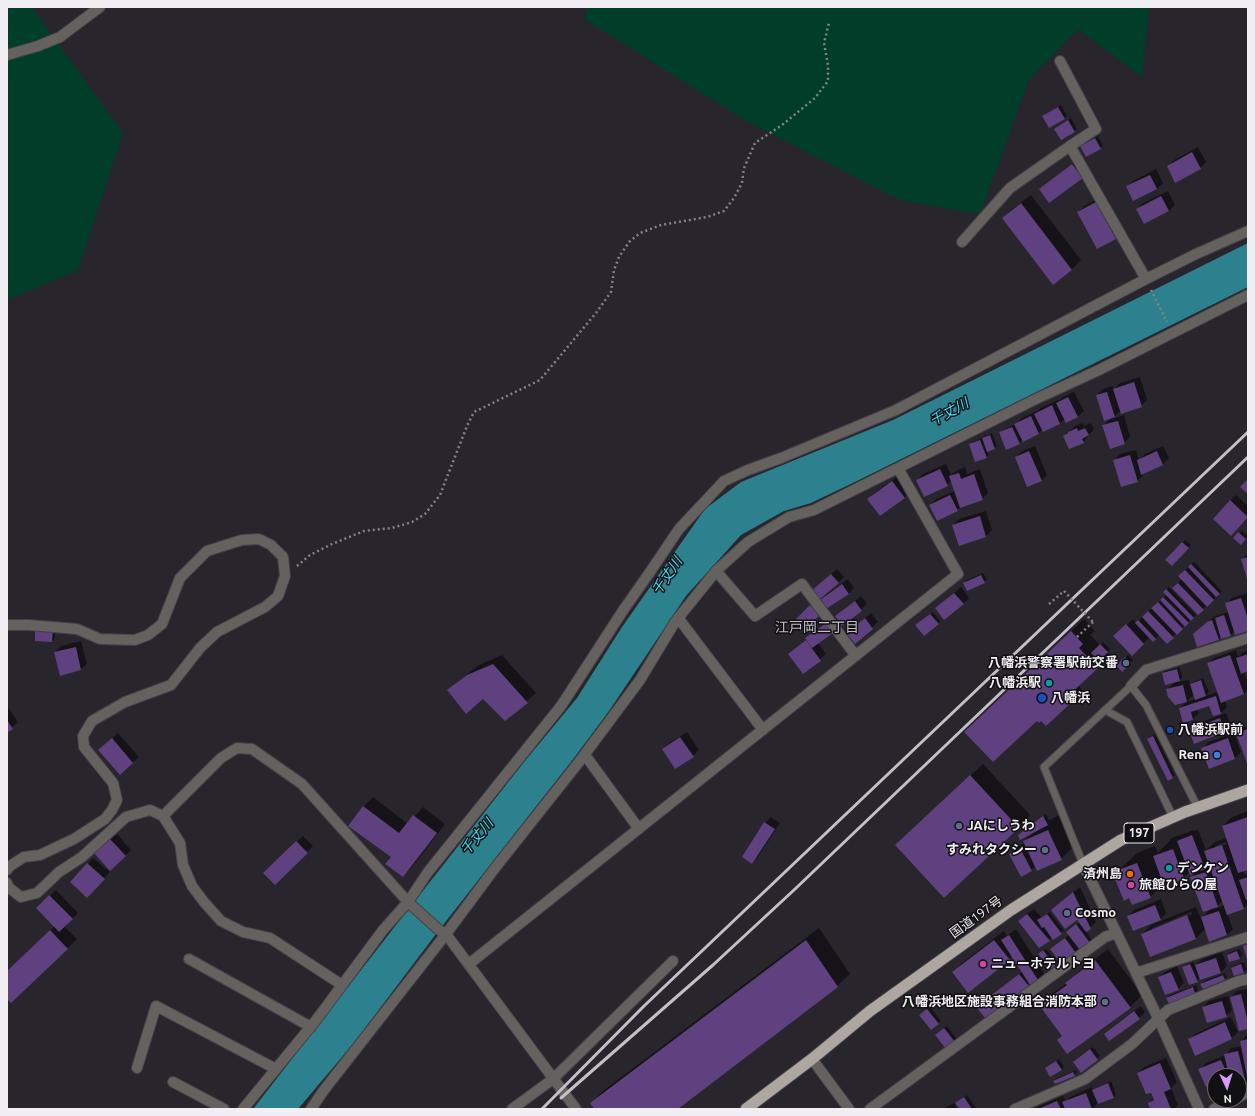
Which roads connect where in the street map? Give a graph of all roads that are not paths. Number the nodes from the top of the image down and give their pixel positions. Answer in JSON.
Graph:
{"nodes":[{"id":1,"x":100,"y":7,"type":"edge"},
{"id":2,"x":7,"y":55,"type":"edge"},
{"id":3,"x":1060,"y":61,"type":"dead end"},
{"id":4,"x":1070,"y":146,"type":"junction"},
{"id":5,"x":1248,"y":231,"type":"edge"},
{"id":6,"x":962,"y":242,"type":"dead end"},
{"id":7,"x":1146,"y":279,"type":"junction"},
{"id":8,"x":1248,"y":294,"type":"edge"},
{"id":9,"x":898,"y":468,"type":"junction"},
{"id":10,"x":716,"y":571,"type":"junction"},
{"id":11,"x":678,"y":618,"type":"junction"},
{"id":12,"x":7,"y":625,"type":"edge"},
{"id":13,"x":1248,"y":638,"type":"edge"},
{"id":14,"x":856,"y":656,"type":"junction"},
{"id":15,"x":1131,"y":686,"type":"junction"},
{"id":16,"x":1105,"y":710,"type":"junction"},
{"id":17,"x":763,"y":730,"type":"junction"},
{"id":18,"x":585,"y":755,"type":"junction"},
{"id":19,"x":1248,"y":790,"type":"edge"},
{"id":20,"x":1198,"y":808,"type":"junction"},
{"id":21,"x":163,"y":816,"type":"junction"},
{"id":22,"x":1173,"y":817,"type":"junction"},
{"id":23,"x":639,"y":828,"type":"junction"},
{"id":24,"x":1083,"y":864,"type":"junction"},
{"id":25,"x":7,"y":870,"type":"edge"},
{"id":26,"x":7,"y":883,"type":"edge"},
{"id":27,"x":408,"y":902,"type":"junction"},
{"id":28,"x":443,"y":932,"type":"junction"},
{"id":29,"x":1116,"y":933,"type":"junction"},
{"id":30,"x":1248,"y":937,"type":"edge"},
{"id":31,"x":189,"y":959,"type":"dead end"},
{"id":32,"x":673,"y":961,"type":"dead end"},
{"id":33,"x":469,"y":964,"type":"junction"},
{"id":34,"x":1136,"y":973,"type":"junction"},
{"id":35,"x":1248,"y":979,"type":"edge"},
{"id":36,"x":342,"y":985,"type":"junction"},
{"id":37,"x":1159,"y":1020,"type":"junction"},
{"id":38,"x":311,"y":1027,"type":"junction"},
{"id":39,"x":812,"y":1059,"type":"junction"},
{"id":40,"x":137,"y":1068,"type":"dead end"},
{"id":41,"x":276,"y":1069,"type":"junction"},
{"id":42,"x":554,"y":1079,"type":"junction"},
{"id":43,"x":173,"y":1082,"type":"dead end"},
{"id":44,"x":224,"y":1109,"type":"edge"},
{"id":45,"x":243,"y":1109,"type":"edge"},
{"id":46,"x":311,"y":1109,"type":"edge"},
{"id":47,"x":512,"y":1109,"type":"edge"},
{"id":48,"x":576,"y":1109,"type":"edge"},
{"id":49,"x":746,"y":1109,"type":"edge"},
{"id":50,"x":849,"y":1109,"type":"edge"},
{"id":51,"x":870,"y":1109,"type":"edge"},
{"id":52,"x":1015,"y":1109,"type":"edge"},
{"id":53,"x":1199,"y":1109,"type":"edge"}],
"edges":[{"from":1,"to":2,"type":"street"},
{"from":3,"to":4,"type":"street"},
{"from":4,"to":6,"type":"street"},
{"from":4,"to":7,"type":"street"},
{"from":5,"to":7,"type":"street"},
{"from":7,"to":27,"type":"street"},
{"from":8,"to":9,"type":"street"},
{"from":9,"to":10,"type":"street"},
{"from":9,"to":14,"type":"street"},
{"from":10,"to":11,"type":"street"},
{"from":10,"to":14,"type":"street"},
{"from":11,"to":17,"type":"street"},
{"from":11,"to":18,"type":"street"},
{"from":12,"to":25,"type":"street"},
{"from":13,"to":15,"type":"street"},
{"from":14,"to":17,"type":"street"},
{"from":15,"to":16,"type":"lane"},
{"from":15,"to":20,"type":"lane"},
{"from":16,"to":22,"type":"lane"},
{"from":16,"to":24,"type":"lane"},
{"from":17,"to":23,"type":"street"},
{"from":18,"to":23,"type":"street"},
{"from":18,"to":28,"type":"street"},
{"from":19,"to":20,"type":"highway","name":"国道197号","number":"197"},
{"from":20,"to":22,"type":"highway","name":"国道197号","number":"197"},
{"from":21,"to":26,"type":"street"},
{"from":21,"to":27,"type":"street"},
{"from":21,"to":36,"type":"street"},
{"from":22,"to":24,"type":"highway","name":"国道197号","number":"197"},
{"from":23,"to":33,"type":"street"},
{"from":24,"to":29,"type":"street"},
{"from":24,"to":39,"type":"highway","name":"国道197号","number":"197"},
{"from":27,"to":28,"type":"street"},
{"from":27,"to":36,"type":"street"},
{"from":28,"to":33,"type":"street"},
{"from":28,"to":46,"type":"street"},
{"from":29,"to":34,"type":"street"},
{"from":29,"to":51,"type":"street"},
{"from":30,"to":34,"type":"street"},
{"from":31,"to":38,"type":"street"},
{"from":32,"to":42,"type":"street"},
{"from":33,"to":42,"type":"street"},
{"from":34,"to":37,"type":"street"},
{"from":35,"to":37,"type":"street"},
{"from":36,"to":38,"type":"street"},
{"from":37,"to":52,"type":"street"},
{"from":37,"to":53,"type":"street"},
{"from":38,"to":41,"type":"street"},
{"from":39,"to":49,"type":"highway","name":"国道197号","number":"197"},
{"from":39,"to":50,"type":"street"},
{"from":40,"to":41,"type":"street"},
{"from":41,"to":45,"type":"street"},
{"from":42,"to":47,"type":"street"},
{"from":42,"to":48,"type":"street"},
{"from":43,"to":44,"type":"street"}]}
